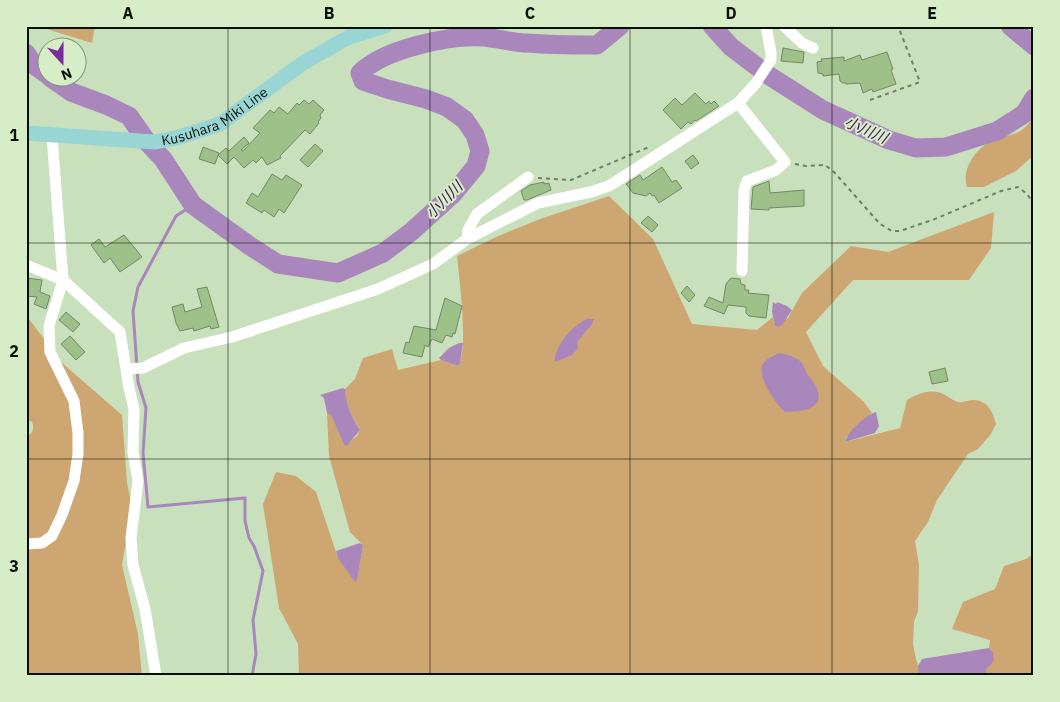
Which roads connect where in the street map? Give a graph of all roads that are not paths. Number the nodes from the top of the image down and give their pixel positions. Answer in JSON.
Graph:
{"nodes":[{"id":1,"x":385,"y":26,"type":"edge"},
{"id":2,"x":766,"y":26,"type":"edge"},
{"id":3,"x":784,"y":26,"type":"edge"},
{"id":4,"x":813,"y":48,"type":"dead end"},
{"id":5,"x":738,"y":103,"type":"junction"},
{"id":6,"x":26,"y":133,"type":"edge"},
{"id":7,"x":52,"y":136,"type":"junction"},
{"id":8,"x":528,"y":177,"type":"road end"},
{"id":9,"x":467,"y":239,"type":"junction"},
{"id":10,"x":26,"y":265,"type":"edge"},
{"id":11,"x":742,"y":271,"type":"dead end"},
{"id":12,"x":63,"y":280,"type":"junction"},
{"id":13,"x":126,"y":369,"type":"junction"},
{"id":14,"x":26,"y":544,"type":"edge"},
{"id":15,"x":156,"y":676,"type":"edge"}],
"edges":[{"from":1,"to":7,"type":"main road","name":"Kusuhara Miki Line"},
{"from":2,"to":5,"type":"street"},
{"from":3,"to":4,"type":"street"},
{"from":5,"to":9,"type":"street"},
{"from":5,"to":11,"type":"street"},
{"from":6,"to":7,"type":"main road","name":"Kusuhara Miki Line"},
{"from":7,"to":12,"type":"street"},
{"from":8,"to":9,"type":"street"},
{"from":9,"to":13,"type":"street"},
{"from":10,"to":12,"type":"street"},
{"from":12,"to":13,"type":"street"},
{"from":12,"to":14,"type":"street"},
{"from":13,"to":15,"type":"street"}]}
